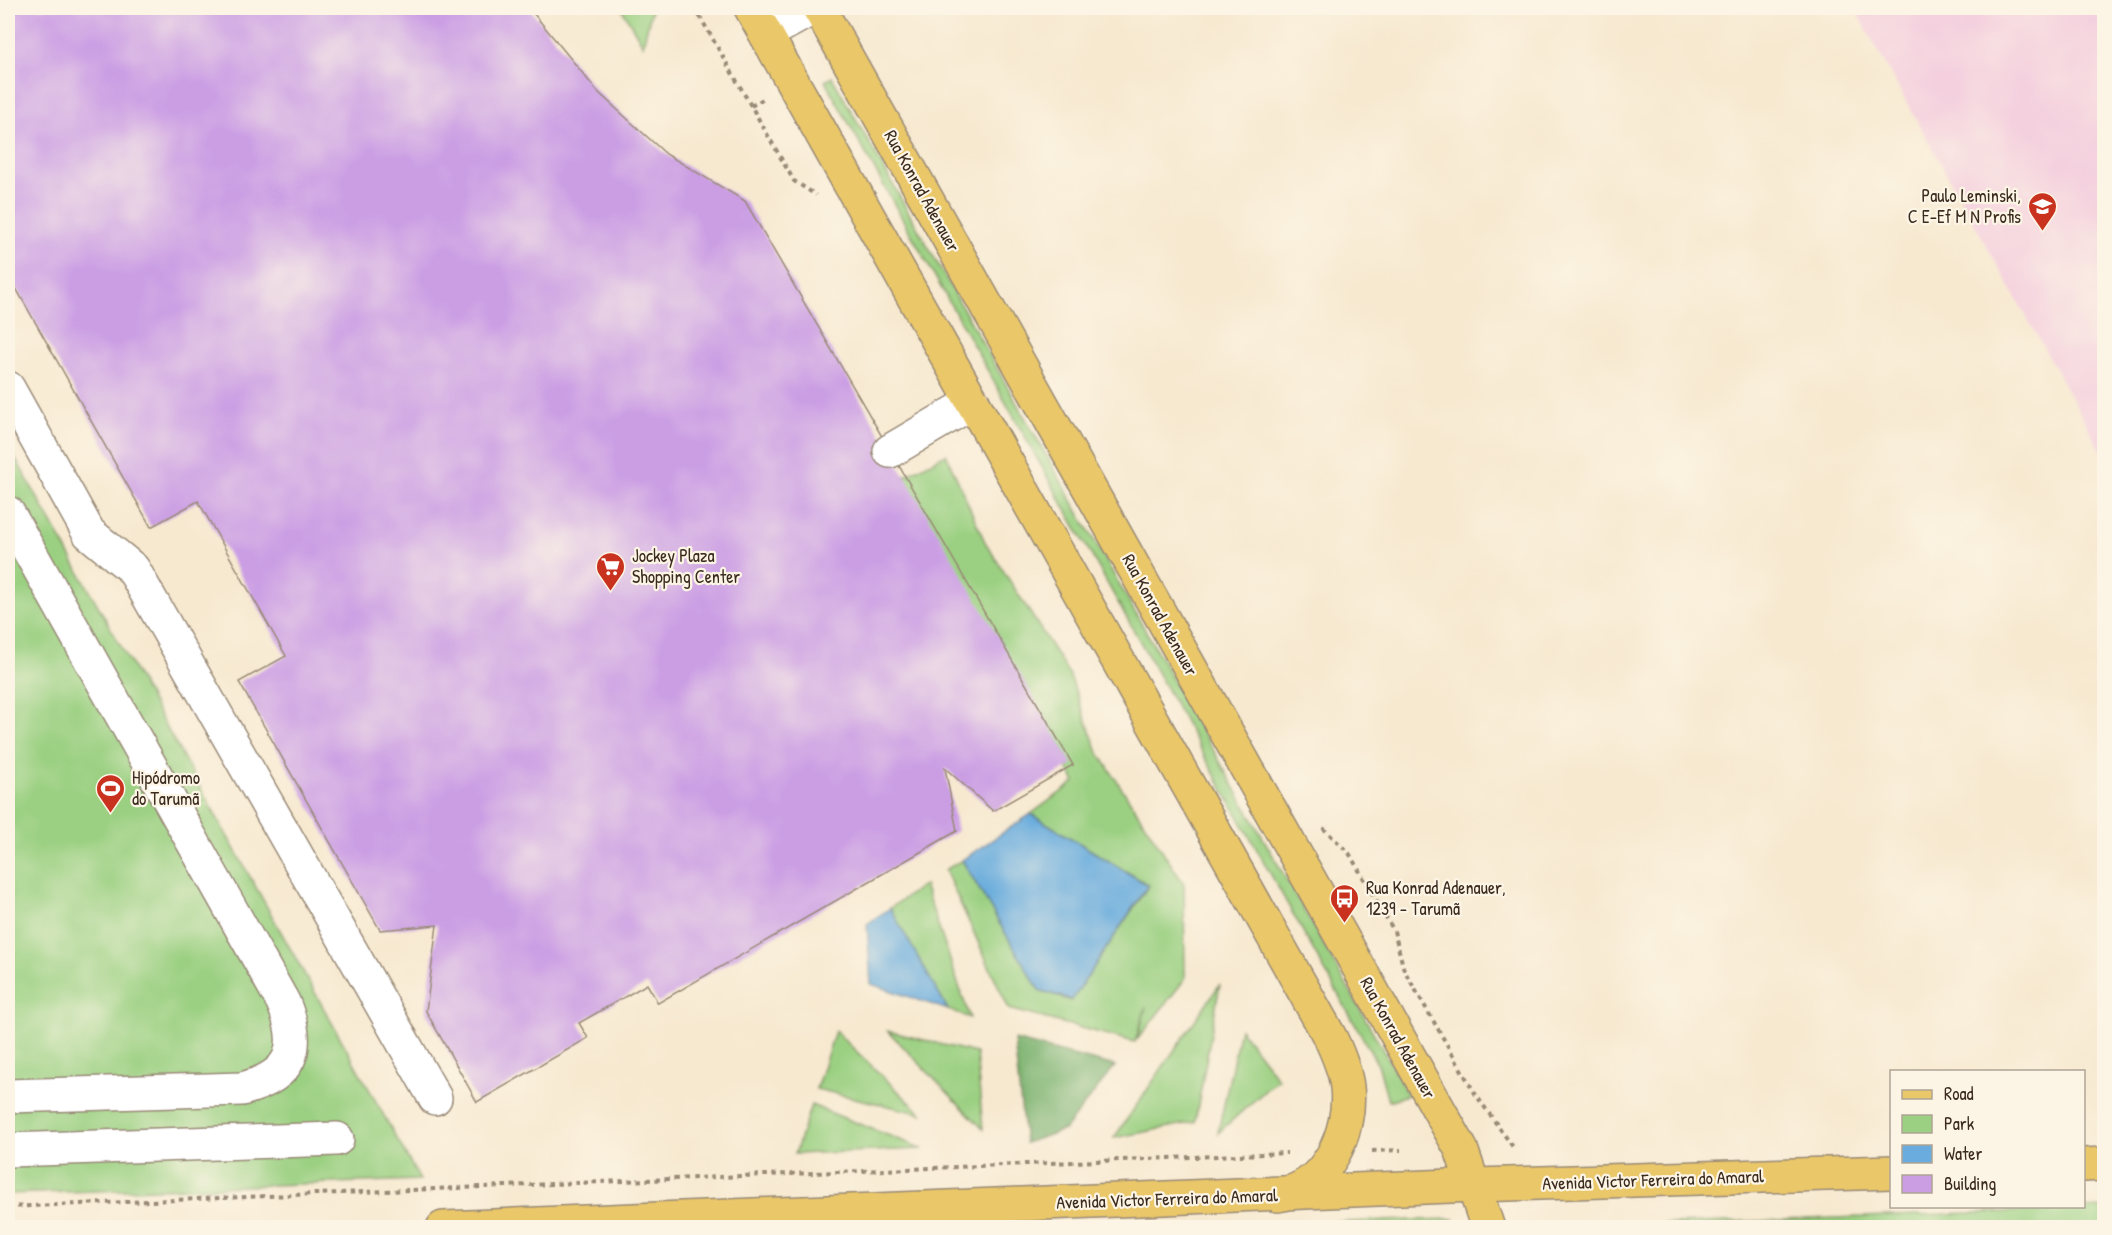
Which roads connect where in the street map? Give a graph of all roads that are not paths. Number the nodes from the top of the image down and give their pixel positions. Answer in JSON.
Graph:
{"nodes":[{"id":1,"x":813,"y":8,"type":"edge"},
{"id":2,"x":819,"y":8,"type":"edge"},
{"id":3,"x":758,"y":21,"type":"edge"},
{"id":4,"x":8,"y":388,"type":"edge"},
{"id":5,"x":973,"y":402,"type":"junction"},
{"id":6,"x":890,"y":451,"type":"dead end"},
{"id":7,"x":8,"y":513,"type":"edge"},
{"id":8,"x":8,"y":1096,"type":"edge"},
{"id":9,"x":435,"y":1098,"type":"dead end"},
{"id":10,"x":337,"y":1139,"type":"dead end"},
{"id":11,"x":8,"y":1150,"type":"edge"},
{"id":12,"x":2104,"y":1164,"type":"edge"},
{"id":13,"x":2085,"y":1165,"type":"edge"},
{"id":14,"x":1890,"y":1172,"type":"edge"},
{"id":15,"x":1475,"y":1185,"type":"junction"},
{"id":16,"x":1277,"y":1195,"type":"junction"},
{"id":17,"x":592,"y":1225,"type":"edge"},
{"id":18,"x":443,"y":1227,"type":"edge"},
{"id":19,"x":1488,"y":1227,"type":"edge"}],
"edges":[{"from":1,"to":3,"type":"street"},
{"from":2,"to":15,"type":"main road","name":"Rua Konrad Adenauer"},
{"from":3,"to":5,"type":"main road"},
{"from":4,"to":9,"type":"street"},
{"from":5,"to":6,"type":"street"},
{"from":5,"to":16,"type":"main road"},
{"from":7,"to":8,"type":"street"},
{"from":10,"to":11,"type":"street"},
{"from":12,"to":13,"type":"main road"},
{"from":14,"to":15,"type":"main road","name":"Avenida Victor Ferreira do Amaral"},
{"from":15,"to":16,"type":"main road","name":"Avenida Victor Ferreira do Amaral"},
{"from":15,"to":19,"type":"main road","name":"Rua Konrad Adenauer"},
{"from":16,"to":17,"type":"main road","name":"Avenida Victor Ferreira do Amaral"},
{"from":17,"to":18,"type":"main road","name":"Avenida Victor Ferreira do Amaral"}]}
